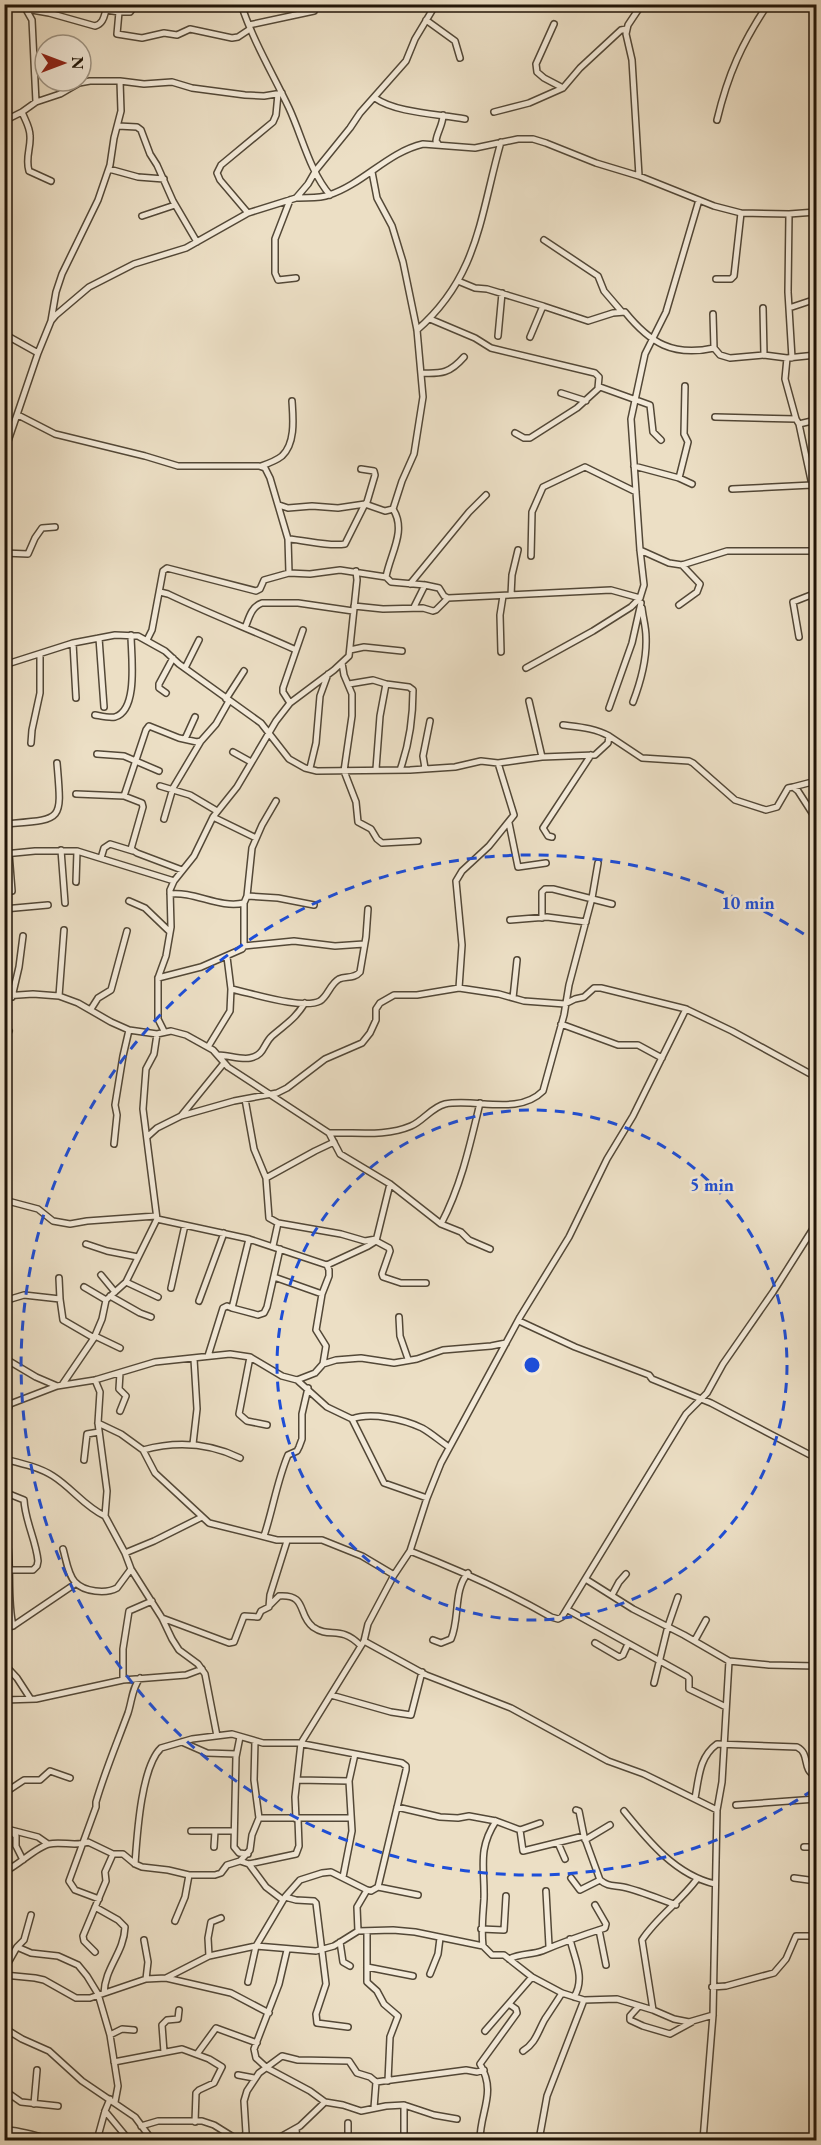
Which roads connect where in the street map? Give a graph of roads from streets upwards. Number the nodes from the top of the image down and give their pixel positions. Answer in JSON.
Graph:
{"nodes":[{"id":1,"x":136,"y":4,"type":"edge"},
{"id":2,"x":240,"y":4,"type":"edge"},
{"id":3,"x":625,"y":4,"type":"edge"},
{"id":4,"x":642,"y":4,"type":"edge"},
{"id":5,"x":768,"y":4,"type":"edge"},
{"id":6,"x":432,"y":6,"type":"edge"},
{"id":7,"x":25,"y":7,"type":"edge"},
{"id":8,"x":106,"y":7,"type":"edge"},
{"id":9,"x":314,"y":11,"type":"dead end"},
{"id":10,"x":638,"y":11,"type":"junction"},
{"id":11,"x":119,"y":12,"type":"junction"},
{"id":12,"x":426,"y":20,"type":"junction"},
{"id":13,"x":554,"y":24,"type":"dead end"},
{"id":14,"x":250,"y":27,"type":"junction"},
{"id":15,"x":626,"y":29,"type":"junction"},
{"id":16,"x":460,"y":58,"type":"dead end"},
{"id":17,"x":120,"y":81,"type":"junction"},
{"id":18,"x":563,"y":88,"type":"junction"},
{"id":19,"x":280,"y":93,"type":"junction"},
{"id":20,"x":375,"y":98,"type":"junction"},
{"id":21,"x":36,"y":102,"type":"junction"},
{"id":22,"x":22,"y":112,"type":"junction"},
{"id":23,"x":494,"y":112,"type":"dead end"},
{"id":24,"x":442,"y":115,"type":"junction"},
{"id":25,"x":465,"y":119,"type":"dead end"},
{"id":26,"x":717,"y":120,"type":"dead end"},
{"id":27,"x":4,"y":121,"type":"edge"},
{"id":28,"x":118,"y":126,"type":"junction"},
{"id":29,"x":501,"y":142,"type":"junction"},
{"id":30,"x":440,"y":145,"type":"junction"},
{"id":31,"x":109,"y":169,"type":"junction"},
{"id":32,"x":315,"y":170,"type":"junction"},
{"id":33,"x":372,"y":172,"type":"junction"},
{"id":34,"x":639,"y":176,"type":"junction"},
{"id":35,"x":164,"y":179,"type":"junction"},
{"id":36,"x":51,"y":181,"type":"dead end"},
{"id":37,"x":330,"y":195,"type":"junction"},
{"id":38,"x":293,"y":199,"type":"junction"},
{"id":39,"x":699,"y":200,"type":"junction"},
{"id":40,"x":175,"y":205,"type":"junction"},
{"id":41,"x":816,"y":212,"type":"edge"},
{"id":42,"x":248,"y":213,"type":"junction"},
{"id":43,"x":741,"y":213,"type":"junction"},
{"id":44,"x":789,"y":214,"type":"junction"},
{"id":45,"x":142,"y":216,"type":"dead end"},
{"id":46,"x":543,"y":240,"type":"dead end"},
{"id":47,"x":197,"y":242,"type":"junction"},
{"id":48,"x":296,"y":278,"type":"dead end"},
{"id":49,"x":716,"y":279,"type":"dead end"},
{"id":50,"x":458,"y":281,"type":"junction"},
{"id":51,"x":502,"y":293,"type":"junction"},
{"id":52,"x":816,"y":298,"type":"edge"},
{"id":53,"x":543,"y":306,"type":"junction"},
{"id":54,"x":763,"y":308,"type":"dead end"},
{"id":55,"x":789,"y":308,"type":"junction"},
{"id":56,"x":622,"y":312,"type":"junction"},
{"id":57,"x":713,"y":314,"type":"dead end"},
{"id":58,"x":430,"y":319,"type":"junction"},
{"id":59,"x":51,"y":321,"type":"junction"},
{"id":60,"x":417,"y":330,"type":"junction"},
{"id":61,"x":7,"y":335,"type":"edge"},
{"id":62,"x":498,"y":336,"type":"dead end"},
{"id":63,"x":530,"y":337,"type":"dead end"},
{"id":64,"x":652,"y":340,"type":"junction"},
{"id":65,"x":4,"y":343,"type":"edge"},
{"id":66,"x":714,"y":348,"type":"junction"},
{"id":67,"x":38,"y":353,"type":"junction"},
{"id":68,"x":764,"y":355,"type":"junction"},
{"id":69,"x":816,"y":355,"type":"edge"},
{"id":70,"x":465,"y":357,"type":"dead end"},
{"id":71,"x":789,"y":358,"type":"junction"},
{"id":72,"x":421,"y":373,"type":"junction"},
{"id":73,"x":685,"y":386,"type":"dead end"},
{"id":74,"x":598,"y":388,"type":"junction"},
{"id":75,"x":561,"y":393,"type":"dead end"},
{"id":76,"x":636,"y":400,"type":"junction"},
{"id":77,"x":292,"y":401,"type":"dead end"},
{"id":78,"x":586,"y":401,"type":"junction"},
{"id":79,"x":18,"y":415,"type":"junction"},
{"id":80,"x":716,"y":417,"type":"dead end"},
{"id":81,"x":816,"y":420,"type":"edge"},
{"id":82,"x":797,"y":422,"type":"junction"},
{"id":83,"x":514,"y":433,"type":"dead end"},
{"id":84,"x":661,"y":440,"type":"dead end"},
{"id":85,"x":4,"y":453,"type":"edge"},
{"id":86,"x":261,"y":466,"type":"junction"},
{"id":87,"x":634,"y":466,"type":"junction"},
{"id":88,"x":361,"y":469,"type":"dead end"},
{"id":89,"x":679,"y":478,"type":"junction"},
{"id":90,"x":692,"y":484,"type":"dead end"},
{"id":91,"x":814,"y":486,"type":"edge"},
{"id":92,"x":732,"y":489,"type":"dead end"},
{"id":93,"x":636,"y":492,"type":"junction"},
{"id":94,"x":486,"y":495,"type":"dead end"},
{"id":95,"x":364,"y":504,"type":"junction"},
{"id":96,"x":279,"y":505,"type":"junction"},
{"id":97,"x":393,"y":509,"type":"junction"},
{"id":98,"x":55,"y":528,"type":"dead end"},
{"id":99,"x":288,"y":539,"type":"junction"},
{"id":100,"x":518,"y":550,"type":"dead end"},
{"id":101,"x":640,"y":550,"type":"junction"},
{"id":102,"x":816,"y":551,"type":"edge"},
{"id":103,"x":4,"y":553,"type":"edge"},
{"id":104,"x":531,"y":556,"type":"dead end"},
{"id":105,"x":682,"y":565,"type":"junction"},
{"id":106,"x":356,"y":571,"type":"junction"},
{"id":107,"x":289,"y":573,"type":"junction"},
{"id":108,"x":386,"y":577,"type":"junction"},
{"id":109,"x":410,"y":584,"type":"junction"},
{"id":110,"x":425,"y":585,"type":"junction"},
{"id":111,"x":160,"y":592,"type":"junction"},
{"id":112,"x":816,"y":593,"type":"edge"},
{"id":113,"x":511,"y":595,"type":"junction"},
{"id":114,"x":503,"y":596,"type":"junction"},
{"id":115,"x":448,"y":598,"type":"junction"},
{"id":116,"x":640,"y":600,"type":"junction"},
{"id":117,"x":679,"y":605,"type":"dead end"},
{"id":118,"x":414,"y":607,"type":"junction"},
{"id":119,"x":354,"y":608,"type":"junction"},
{"id":120,"x":245,"y":628,"type":"junction"},
{"id":121,"x":303,"y":630,"type":"dead end"},
{"id":122,"x":131,"y":635,"type":"junction"},
{"id":123,"x":799,"y":637,"type":"dead end"},
{"id":124,"x":99,"y":638,"type":"junction"},
{"id":125,"x":147,"y":639,"type":"junction"},
{"id":126,"x":199,"y":640,"type":"dead end"},
{"id":127,"x":73,"y":643,"type":"junction"},
{"id":128,"x":296,"y":650,"type":"junction"},
{"id":129,"x":350,"y":650,"type":"junction"},
{"id":130,"x":402,"y":651,"type":"dead end"},
{"id":131,"x":501,"y":652,"type":"dead end"},
{"id":132,"x":40,"y":654,"type":"junction"},
{"id":133,"x":173,"y":658,"type":"junction"},
{"id":134,"x":342,"y":663,"type":"junction"},
{"id":135,"x":4,"y":666,"type":"edge"},
{"id":136,"x":185,"y":668,"type":"junction"},
{"id":137,"x":526,"y":668,"type":"dead end"},
{"id":138,"x":244,"y":671,"type":"dead end"},
{"id":139,"x":328,"y":674,"type":"junction"},
{"id":140,"x":349,"y":684,"type":"junction"},
{"id":141,"x":386,"y":684,"type":"junction"},
{"id":142,"x":166,"y":693,"type":"dead end"},
{"id":143,"x":76,"y":698,"type":"dead end"},
{"id":144,"x":228,"y":700,"type":"junction"},
{"id":145,"x":529,"y":700,"type":"dead end"},
{"id":146,"x":633,"y":702,"type":"dead end"},
{"id":147,"x":290,"y":703,"type":"junction"},
{"id":148,"x":104,"y":707,"type":"dead end"},
{"id":149,"x":609,"y":708,"type":"dead end"},
{"id":150,"x":95,"y":715,"type":"dead end"},
{"id":151,"x":195,"y":717,"type":"dead end"},
{"id":152,"x":430,"y":722,"type":"dead end"},
{"id":153,"x":563,"y":725,"type":"dead end"},
{"id":154,"x":268,"y":731,"type":"junction"},
{"id":155,"x":609,"y":736,"type":"junction"},
{"id":156,"x":184,"y":739,"type":"junction"},
{"id":157,"x":201,"y":741,"type":"junction"},
{"id":158,"x":31,"y":743,"type":"dead end"},
{"id":159,"x":233,"y":752,"type":"dead end"},
{"id":160,"x":97,"y":754,"type":"dead end"},
{"id":161,"x":591,"y":755,"type":"junction"},
{"id":162,"x":542,"y":757,"type":"junction"},
{"id":163,"x":135,"y":760,"type":"junction"},
{"id":164,"x":251,"y":762,"type":"junction"},
{"id":165,"x":57,"y":763,"type":"dead end"},
{"id":166,"x":498,"y":763,"type":"junction"},
{"id":167,"x":310,"y":768,"type":"junction"},
{"id":168,"x":425,"y":768,"type":"junction"},
{"id":169,"x":376,"y":769,"type":"junction"},
{"id":170,"x":400,"y":770,"type":"junction"},
{"id":171,"x":159,"y":771,"type":"dead end"},
{"id":172,"x":344,"y":771,"type":"junction"},
{"id":173,"x":816,"y":782,"type":"edge"},
{"id":174,"x":160,"y":786,"type":"dead end"},
{"id":175,"x":793,"y":787,"type":"junction"},
{"id":176,"x":173,"y":788,"type":"junction"},
{"id":177,"x":76,"y":794,"type":"dead end"},
{"id":178,"x":124,"y":796,"type":"junction"},
{"id":179,"x":276,"y":801,"type":"dead end"},
{"id":180,"x":217,"y":811,"type":"junction"},
{"id":181,"x":213,"y":817,"type":"junction"},
{"id":182,"x":164,"y":819,"type":"dead end"},
{"id":183,"x":816,"y":819,"type":"edge"},
{"id":184,"x":509,"y":823,"type":"junction"},
{"id":185,"x":4,"y":824,"type":"edge"},
{"id":186,"x":552,"y":837,"type":"dead end"},
{"id":187,"x":256,"y":838,"type":"junction"},
{"id":188,"x":418,"y":841,"type":"dead end"},
{"id":189,"x":61,"y":850,"type":"junction"},
{"id":190,"x":133,"y":851,"type":"junction"},
{"id":191,"x":77,"y":852,"type":"junction"},
{"id":192,"x":7,"y":854,"type":"edge"},
{"id":193,"x":101,"y":858,"type":"junction"},
{"id":194,"x":546,"y":863,"type":"dead end"},
{"id":195,"x":598,"y":863,"type":"dead end"},
{"id":196,"x":182,"y":870,"type":"junction"},
{"id":197,"x":174,"y":881,"type":"junction"},
{"id":198,"x":76,"y":882,"type":"dead end"},
{"id":199,"x":12,"y":891,"type":"dead end"},
{"id":200,"x":170,"y":894,"type":"junction"},
{"id":201,"x":247,"y":896,"type":"junction"},
{"id":202,"x":592,"y":898,"type":"junction"},
{"id":203,"x":129,"y":901,"type":"dead end"},
{"id":204,"x":65,"y":903,"type":"dead end"},
{"id":205,"x":244,"y":903,"type":"junction"},
{"id":206,"x":612,"y":904,"type":"dead end"},
{"id":207,"x":48,"y":905,"type":"dead end"},
{"id":208,"x":314,"y":905,"type":"dead end"},
{"id":209,"x":4,"y":909,"type":"edge"},
{"id":210,"x":368,"y":909,"type":"dead end"},
{"id":211,"x":542,"y":918,"type":"junction"},
{"id":212,"x":510,"y":920,"type":"dead end"},
{"id":213,"x":586,"y":922,"type":"junction"},
{"id":214,"x":64,"y":930,"type":"dead end"},
{"id":215,"x":127,"y":931,"type":"dead end"},
{"id":216,"x":170,"y":932,"type":"junction"},
{"id":217,"x":23,"y":936,"type":"dead end"},
{"id":218,"x":364,"y":944,"type":"junction"},
{"id":219,"x":244,"y":946,"type":"junction"},
{"id":220,"x":227,"y":957,"type":"junction"},
{"id":221,"x":517,"y":960,"type":"dead end"},
{"id":222,"x":158,"y":978,"type":"junction"},
{"id":223,"x":459,"y":988,"type":"junction"},
{"id":224,"x":231,"y":989,"type":"junction"},
{"id":225,"x":4,"y":996,"type":"edge"},
{"id":226,"x":59,"y":996,"type":"junction"},
{"id":227,"x":12,"y":997,"type":"junction"},
{"id":228,"x":513,"y":998,"type":"junction"},
{"id":229,"x":306,"y":1003,"type":"junction"},
{"id":230,"x":565,"y":1004,"type":"junction"},
{"id":231,"x":91,"y":1009,"type":"junction"},
{"id":232,"x":686,"y":1009,"type":"junction"},
{"id":233,"x":561,"y":1024,"type":"junction"},
{"id":234,"x":129,"y":1030,"type":"junction"},
{"id":235,"x":9,"y":1031,"type":"dead end"},
{"id":236,"x":164,"y":1031,"type":"junction"},
{"id":237,"x":156,"y":1034,"type":"junction"},
{"id":238,"x":4,"y":1040,"type":"edge"},
{"id":239,"x":208,"y":1047,"type":"junction"},
{"id":240,"x":218,"y":1055,"type":"junction"},
{"id":241,"x":662,"y":1058,"type":"junction"},
{"id":242,"x":224,"y":1063,"type":"junction"},
{"id":243,"x":816,"y":1077,"type":"edge"},
{"id":244,"x":267,"y":1094,"type":"junction"},
{"id":245,"x":245,"y":1100,"type":"junction"},
{"id":246,"x":480,"y":1103,"type":"junction"},
{"id":247,"x":181,"y":1116,"type":"junction"},
{"id":248,"x":329,"y":1133,"type":"junction"},
{"id":249,"x":147,"y":1137,"type":"junction"},
{"id":250,"x":334,"y":1142,"type":"junction"},
{"id":251,"x":114,"y":1144,"type":"dead end"},
{"id":252,"x":266,"y":1178,"type":"junction"},
{"id":253,"x":390,"y":1184,"type":"junction"},
{"id":254,"x":4,"y":1200,"type":"edge"},
{"id":255,"x":156,"y":1217,"type":"junction"},
{"id":256,"x":278,"y":1223,"type":"junction"},
{"id":257,"x":441,"y":1224,"type":"junction"},
{"id":258,"x":816,"y":1224,"type":"edge"},
{"id":259,"x":185,"y":1225,"type":"junction"},
{"id":260,"x":224,"y":1233,"type":"junction"},
{"id":261,"x":249,"y":1239,"type":"junction"},
{"id":262,"x":376,"y":1240,"type":"junction"},
{"id":263,"x":86,"y":1244,"type":"dead end"},
{"id":264,"x":273,"y":1246,"type":"junction"},
{"id":265,"x":280,"y":1249,"type":"junction"},
{"id":266,"x":490,"y":1249,"type":"dead end"},
{"id":267,"x":138,"y":1257,"type":"junction"},
{"id":268,"x":327,"y":1264,"type":"junction"},
{"id":269,"x":101,"y":1275,"type":"dead end"},
{"id":270,"x":274,"y":1277,"type":"junction"},
{"id":271,"x":59,"y":1278,"type":"dead end"},
{"id":272,"x":126,"y":1282,"type":"junction"},
{"id":273,"x":426,"y":1283,"type":"dead end"},
{"id":274,"x":84,"y":1287,"type":"dead end"},
{"id":275,"x":171,"y":1288,"type":"dead end"},
{"id":276,"x":321,"y":1294,"type":"junction"},
{"id":277,"x":111,"y":1296,"type":"junction"},
{"id":278,"x":158,"y":1297,"type":"dead end"},
{"id":279,"x":60,"y":1299,"type":"junction"},
{"id":280,"x":4,"y":1301,"type":"edge"},
{"id":281,"x":199,"y":1301,"type":"dead end"},
{"id":282,"x":232,"y":1308,"type":"junction"},
{"id":283,"x":150,"y":1317,"type":"dead end"},
{"id":284,"x":399,"y":1317,"type":"dead end"},
{"id":285,"x":519,"y":1321,"type":"junction"},
{"id":286,"x":95,"y":1337,"type":"junction"},
{"id":287,"x":506,"y":1343,"type":"junction"},
{"id":288,"x":120,"y":1348,"type":"dead end"},
{"id":289,"x":208,"y":1356,"type":"junction"},
{"id":290,"x":250,"y":1357,"type":"junction"},
{"id":291,"x":4,"y":1358,"type":"edge"},
{"id":292,"x":194,"y":1359,"type":"junction"},
{"id":293,"x":408,"y":1359,"type":"junction"},
{"id":294,"x":323,"y":1364,"type":"junction"},
{"id":295,"x":120,"y":1373,"type":"junction"},
{"id":296,"x":95,"y":1380,"type":"junction"},
{"id":297,"x":297,"y":1380,"type":"junction"},
{"id":298,"x":59,"y":1385,"type":"junction"},
{"id":299,"x":308,"y":1388,"type":"junction"},
{"id":300,"x":701,"y":1399,"type":"junction"},
{"id":301,"x":7,"y":1404,"type":"edge"},
{"id":302,"x":120,"y":1410,"type":"dead end"},
{"id":303,"x":352,"y":1419,"type":"junction"},
{"id":304,"x":4,"y":1420,"type":"edge"},
{"id":305,"x":98,"y":1423,"type":"junction"},
{"id":306,"x":267,"y":1425,"type":"dead end"},
{"id":307,"x":99,"y":1432,"type":"junction"},
{"id":308,"x":193,"y":1444,"type":"junction"},
{"id":309,"x":449,"y":1447,"type":"junction"},
{"id":310,"x":143,"y":1450,"type":"junction"},
{"id":311,"x":240,"y":1458,"type":"dead end"},
{"id":312,"x":816,"y":1458,"type":"edge"},
{"id":313,"x":4,"y":1459,"type":"edge"},
{"id":314,"x":84,"y":1460,"type":"dead end"},
{"id":315,"x":4,"y":1492,"type":"edge"},
{"id":316,"x":427,"y":1498,"type":"junction"},
{"id":317,"x":105,"y":1516,"type":"junction"},
{"id":318,"x":202,"y":1516,"type":"junction"},
{"id":319,"x":5,"y":1528,"type":"edge"},
{"id":320,"x":264,"y":1536,"type":"junction"},
{"id":321,"x":287,"y":1541,"type":"junction"},
{"id":322,"x":63,"y":1549,"type":"dead end"},
{"id":323,"x":410,"y":1551,"type":"junction"},
{"id":324,"x":125,"y":1553,"type":"junction"},
{"id":325,"x":131,"y":1569,"type":"junction"},
{"id":326,"x":7,"y":1570,"type":"edge"},
{"id":327,"x":468,"y":1573,"type":"junction"},
{"id":328,"x":626,"y":1574,"type":"dead end"},
{"id":329,"x":394,"y":1575,"type":"junction"},
{"id":330,"x":586,"y":1580,"type":"junction"},
{"id":331,"x":75,"y":1584,"type":"junction"},
{"id":332,"x":612,"y":1595,"type":"junction"},
{"id":333,"x":678,"y":1597,"type":"dead end"},
{"id":334,"x":153,"y":1601,"type":"junction"},
{"id":335,"x":269,"y":1607,"type":"junction"},
{"id":336,"x":568,"y":1610,"type":"junction"},
{"id":337,"x":162,"y":1618,"type":"junction"},
{"id":338,"x":706,"y":1620,"type":"dead end"},
{"id":339,"x":13,"y":1626,"type":"junction"},
{"id":340,"x":668,"y":1626,"type":"junction"},
{"id":341,"x":4,"y":1629,"type":"edge"},
{"id":342,"x":612,"y":1635,"type":"junction"},
{"id":343,"x":433,"y":1640,"type":"dead end"},
{"id":344,"x":695,"y":1641,"type":"junction"},
{"id":345,"x":362,"y":1643,"type":"junction"},
{"id":346,"x":595,"y":1643,"type":"dead end"},
{"id":347,"x":628,"y":1644,"type":"junction"},
{"id":348,"x":604,"y":1648,"type":"junction"},
{"id":349,"x":660,"y":1661,"type":"junction"},
{"id":350,"x":729,"y":1661,"type":"junction"},
{"id":351,"x":4,"y":1664,"type":"edge"},
{"id":352,"x":816,"y":1666,"type":"edge"},
{"id":353,"x":202,"y":1670,"type":"junction"},
{"id":354,"x":422,"y":1672,"type":"junction"},
{"id":355,"x":140,"y":1678,"type":"junction"},
{"id":356,"x":123,"y":1680,"type":"junction"},
{"id":357,"x":654,"y":1683,"type":"dead end"},
{"id":358,"x":331,"y":1695,"type":"junction"},
{"id":359,"x":30,"y":1698,"type":"junction"},
{"id":360,"x":4,"y":1700,"type":"edge"},
{"id":361,"x":726,"y":1707,"type":"junction"},
{"id":362,"x":217,"y":1736,"type":"junction"},
{"id":363,"x":240,"y":1737,"type":"junction"},
{"id":364,"x":255,"y":1741,"type":"junction"},
{"id":365,"x":182,"y":1742,"type":"junction"},
{"id":366,"x":301,"y":1743,"type":"junction"},
{"id":367,"x":724,"y":1745,"type":"junction"},
{"id":368,"x":236,"y":1754,"type":"junction"},
{"id":369,"x":356,"y":1754,"type":"junction"},
{"id":370,"x":816,"y":1776,"type":"edge"},
{"id":371,"x":70,"y":1778,"type":"dead end"},
{"id":372,"x":298,"y":1780,"type":"junction"},
{"id":373,"x":349,"y":1780,"type":"junction"},
{"id":374,"x":4,"y":1789,"type":"edge"},
{"id":375,"x":695,"y":1798,"type":"junction"},
{"id":376,"x":816,"y":1799,"type":"edge"},
{"id":377,"x":736,"y":1805,"type":"dead end"},
{"id":378,"x":397,"y":1807,"type":"junction"},
{"id":379,"x":576,"y":1810,"type":"dead end"},
{"id":380,"x":717,"y":1810,"type":"junction"},
{"id":381,"x":624,"y":1812,"type":"dead end"},
{"id":382,"x":259,"y":1818,"type":"junction"},
{"id":383,"x":351,"y":1818,"type":"junction"},
{"id":384,"x":297,"y":1819,"type":"junction"},
{"id":385,"x":496,"y":1821,"type":"junction"},
{"id":386,"x":540,"y":1822,"type":"dead end"},
{"id":387,"x":4,"y":1824,"type":"edge"},
{"id":388,"x":610,"y":1825,"type":"dead end"},
{"id":389,"x":11,"y":1830,"type":"junction"},
{"id":390,"x":520,"y":1830,"type":"junction"},
{"id":391,"x":191,"y":1831,"type":"dead end"},
{"id":392,"x":215,"y":1831,"type":"junction"},
{"id":393,"x":234,"y":1831,"type":"junction"},
{"id":394,"x":584,"y":1838,"type":"junction"},
{"id":395,"x":558,"y":1842,"type":"junction"},
{"id":396,"x":48,"y":1844,"type":"junction"},
{"id":397,"x":81,"y":1844,"type":"junction"},
{"id":398,"x":214,"y":1846,"type":"dead end"},
{"id":399,"x":804,"y":1847,"type":"dead end"},
{"id":400,"x":816,"y":1847,"type":"edge"},
{"id":401,"x":113,"y":1854,"type":"junction"},
{"id":402,"x":248,"y":1854,"type":"junction"},
{"id":403,"x":565,"y":1859,"type":"dead end"},
{"id":404,"x":23,"y":1860,"type":"junction"},
{"id":405,"x":240,"y":1861,"type":"junction"},
{"id":406,"x":135,"y":1864,"type":"junction"},
{"id":407,"x":249,"y":1864,"type":"junction"},
{"id":408,"x":4,"y":1872,"type":"edge"},
{"id":409,"x":189,"y":1875,"type":"junction"},
{"id":410,"x":343,"y":1877,"type":"junction"},
{"id":411,"x":572,"y":1878,"type":"dead end"},
{"id":412,"x":794,"y":1878,"type":"dead end"},
{"id":413,"x":697,"y":1879,"type":"junction"},
{"id":414,"x":600,"y":1880,"type":"junction"},
{"id":415,"x":816,"y":1881,"type":"edge"},
{"id":416,"x":715,"y":1884,"type":"junction"},
{"id":417,"x":378,"y":1887,"type":"junction"},
{"id":418,"x":367,"y":1890,"type":"junction"},
{"id":419,"x":546,"y":1891,"type":"dead end"},
{"id":420,"x":418,"y":1895,"type":"dead end"},
{"id":421,"x":506,"y":1896,"type":"dead end"},
{"id":422,"x":284,"y":1898,"type":"junction"},
{"id":423,"x":99,"y":1899,"type":"junction"},
{"id":424,"x":595,"y":1905,"type":"dead end"},
{"id":425,"x":676,"y":1905,"type":"junction"},
{"id":426,"x":95,"y":1907,"type":"junction"},
{"id":427,"x":31,"y":1915,"type":"dead end"},
{"id":428,"x":221,"y":1917,"type":"dead end"},
{"id":429,"x":176,"y":1921,"type":"dead end"},
{"id":430,"x":481,"y":1929,"type":"junction"},
{"id":431,"x":599,"y":1930,"type":"junction"},
{"id":432,"x":358,"y":1931,"type":"junction"},
{"id":433,"x":367,"y":1932,"type":"junction"},
{"id":434,"x":816,"y":1936,"type":"edge"},
{"id":435,"x":440,"y":1938,"type":"junction"},
{"id":436,"x":570,"y":1939,"type":"junction"},
{"id":437,"x":144,"y":1940,"type":"dead end"},
{"id":438,"x":340,"y":1942,"type":"junction"},
{"id":439,"x":256,"y":1946,"type":"junction"},
{"id":440,"x":17,"y":1947,"type":"junction"},
{"id":441,"x":483,"y":1947,"type":"junction"},
{"id":442,"x":549,"y":1947,"type":"junction"},
{"id":443,"x":321,"y":1949,"type":"junction"},
{"id":444,"x":287,"y":1950,"type":"junction"},
{"id":445,"x":95,"y":1952,"type":"dead end"},
{"id":446,"x":209,"y":1956,"type":"junction"},
{"id":447,"x":510,"y":1959,"type":"junction"},
{"id":448,"x":606,"y":1965,"type":"dead end"},
{"id":449,"x":350,"y":1966,"type":"dead end"},
{"id":450,"x":367,"y":1967,"type":"junction"},
{"id":451,"x":4,"y":1970,"type":"edge"},
{"id":452,"x":430,"y":1974,"type":"dead end"},
{"id":453,"x":4,"y":1975,"type":"edge"},
{"id":454,"x":413,"y":1976,"type":"dead end"},
{"id":455,"x":532,"y":1977,"type":"junction"},
{"id":456,"x":146,"y":1978,"type":"junction"},
{"id":457,"x":166,"y":1978,"type":"junction"},
{"id":458,"x":248,"y":1982,"type":"dead end"},
{"id":459,"x":712,"y":1987,"type":"junction"},
{"id":460,"x":101,"y":1993,"type":"junction"},
{"id":461,"x":562,"y":1993,"type":"junction"},
{"id":462,"x":573,"y":1997,"type":"junction"},
{"id":463,"x":584,"y":2000,"type":"junction"},
{"id":464,"x":509,"y":2004,"type":"junction"},
{"id":465,"x":639,"y":2006,"type":"junction"},
{"id":466,"x":179,"y":2010,"type":"dead end"},
{"id":467,"x":653,"y":2010,"type":"junction"},
{"id":468,"x":268,"y":2013,"type":"junction"},
{"id":469,"x":713,"y":2015,"type":"junction"},
{"id":470,"x":694,"y":2021,"type":"junction"},
{"id":471,"x":348,"y":2027,"type":"dead end"},
{"id":472,"x":5,"y":2030,"type":"edge"},
{"id":473,"x":134,"y":2030,"type":"dead end"},
{"id":474,"x":485,"y":2031,"type":"dead end"},
{"id":475,"x":110,"y":2035,"type":"junction"},
{"id":476,"x":257,"y":2043,"type":"junction"},
{"id":477,"x":523,"y":2051,"type":"dead end"},
{"id":478,"x":164,"y":2052,"type":"junction"},
{"id":479,"x":196,"y":2054,"type":"junction"},
{"id":480,"x":114,"y":2062,"type":"junction"},
{"id":481,"x":267,"y":2068,"type":"junction"},
{"id":482,"x":38,"y":2070,"type":"dead end"},
{"id":483,"x":484,"y":2070,"type":"junction"},
{"id":484,"x":238,"y":2075,"type":"dead end"},
{"id":485,"x":254,"y":2078,"type":"junction"},
{"id":486,"x":388,"y":2081,"type":"junction"},
{"id":487,"x":376,"y":2082,"type":"junction"},
{"id":488,"x":4,"y":2090,"type":"edge"},
{"id":489,"x":112,"y":2101,"type":"junction"},
{"id":490,"x":325,"y":2102,"type":"junction"},
{"id":491,"x":34,"y":2104,"type":"junction"},
{"id":492,"x":404,"y":2105,"type":"junction"},
{"id":493,"x":58,"y":2106,"type":"dead end"},
{"id":494,"x":374,"y":2108,"type":"junction"},
{"id":495,"x":105,"y":2111,"type":"junction"},
{"id":496,"x":457,"y":2119,"type":"dead end"},
{"id":497,"x":195,"y":2122,"type":"junction"},
{"id":498,"x":348,"y":2123,"type":"dead end"},
{"id":499,"x":141,"y":2126,"type":"junction"},
{"id":500,"x":296,"y":2129,"type":"junction"},
{"id":501,"x":4,"y":2133,"type":"edge"},
{"id":502,"x":481,"y":2139,"type":"edge"},
{"id":503,"x":53,"y":2140,"type":"edge"},
{"id":504,"x":98,"y":2140,"type":"edge"},
{"id":505,"x":129,"y":2140,"type":"edge"},
{"id":506,"x":152,"y":2140,"type":"edge"},
{"id":507,"x":242,"y":2140,"type":"edge"},
{"id":508,"x":275,"y":2140,"type":"edge"},
{"id":509,"x":297,"y":2140,"type":"edge"},
{"id":510,"x":348,"y":2140,"type":"edge"},
{"id":511,"x":404,"y":2140,"type":"edge"},
{"id":512,"x":418,"y":2140,"type":"edge"},
{"id":513,"x":500,"y":2140,"type":"edge"},
{"id":514,"x":539,"y":2140,"type":"edge"},
{"id":515,"x":703,"y":2140,"type":"edge"}],
"edges":[{"from":1,"to":11,"type":"street"},
{"from":2,"to":14,"type":"street"},
{"from":3,"to":10,"type":"street"},
{"from":4,"to":10,"type":"street"},
{"from":5,"to":26,"type":"street"},
{"from":6,"to":12,"type":"street"},
{"from":7,"to":8,"type":"street"},
{"from":7,"to":21,"type":"street"},
{"from":8,"to":11,"type":"street"},
{"from":9,"to":14,"type":"street"},
{"from":10,"to":15,"type":"street"},
{"from":11,"to":14,"type":"street"},
{"from":12,"to":16,"type":"street"},
{"from":12,"to":20,"type":"street"},
{"from":13,"to":18,"type":"street"},
{"from":14,"to":19,"type":"street"},
{"from":15,"to":18,"type":"street"},
{"from":15,"to":34,"type":"street"},
{"from":17,"to":19,"type":"street"},
{"from":17,"to":21,"type":"street"},
{"from":17,"to":28,"type":"street"},
{"from":18,"to":23,"type":"street"},
{"from":19,"to":32,"type":"street"},
{"from":19,"to":42,"type":"street"},
{"from":20,"to":24,"type":"street"},
{"from":20,"to":32,"type":"street"},
{"from":21,"to":22,"type":"street"},
{"from":22,"to":27,"type":"street"},
{"from":22,"to":36,"type":"street"},
{"from":24,"to":25,"type":"street"},
{"from":24,"to":30,"type":"street"},
{"from":28,"to":31,"type":"street"},
{"from":28,"to":35,"type":"street"},
{"from":29,"to":30,"type":"street"},
{"from":29,"to":34,"type":"street"},
{"from":29,"to":50,"type":"street"},
{"from":30,"to":33,"type":"street"},
{"from":31,"to":35,"type":"street"},
{"from":31,"to":59,"type":"street"},
{"from":32,"to":37,"type":"street"},
{"from":32,"to":38,"type":"street"},
{"from":33,"to":37,"type":"street"},
{"from":33,"to":60,"type":"street"},
{"from":34,"to":39,"type":"street"},
{"from":35,"to":40,"type":"street"},
{"from":37,"to":38,"type":"street"},
{"from":38,"to":42,"type":"street"},
{"from":38,"to":48,"type":"street"},
{"from":39,"to":43,"type":"street"},
{"from":39,"to":64,"type":"street"},
{"from":40,"to":45,"type":"street"},
{"from":40,"to":47,"type":"street"},
{"from":41,"to":44,"type":"street"},
{"from":42,"to":47,"type":"street"},
{"from":43,"to":44,"type":"street"},
{"from":43,"to":49,"type":"street"},
{"from":44,"to":55,"type":"street"},
{"from":46,"to":56,"type":"street"},
{"from":47,"to":59,"type":"street"},
{"from":50,"to":51,"type":"street"},
{"from":50,"to":58,"type":"street"},
{"from":51,"to":53,"type":"street"},
{"from":51,"to":62,"type":"street"},
{"from":52,"to":55,"type":"street"},
{"from":53,"to":56,"type":"street"},
{"from":53,"to":63,"type":"street"},
{"from":54,"to":68,"type":"street"},
{"from":55,"to":71,"type":"street"},
{"from":56,"to":64,"type":"street"},
{"from":57,"to":66,"type":"street"},
{"from":58,"to":60,"type":"street"},
{"from":58,"to":74,"type":"street"},
{"from":59,"to":67,"type":"street"},
{"from":60,"to":72,"type":"street"},
{"from":61,"to":65,"type":"street"},
{"from":61,"to":67,"type":"street"},
{"from":64,"to":66,"type":"street"},
{"from":64,"to":76,"type":"street"},
{"from":66,"to":68,"type":"street"},
{"from":67,"to":79,"type":"street"},
{"from":68,"to":71,"type":"street"},
{"from":69,"to":71,"type":"street"},
{"from":70,"to":72,"type":"street"},
{"from":71,"to":82,"type":"street"},
{"from":72,"to":97,"type":"street"},
{"from":73,"to":89,"type":"street"},
{"from":74,"to":76,"type":"street"},
{"from":74,"to":78,"type":"street"},
{"from":75,"to":78,"type":"street"},
{"from":76,"to":84,"type":"street"},
{"from":76,"to":87,"type":"street"},
{"from":77,"to":86,"type":"street"},
{"from":78,"to":83,"type":"street"},
{"from":79,"to":85,"type":"street"},
{"from":79,"to":86,"type":"street"},
{"from":80,"to":82,"type":"street"},
{"from":81,"to":82,"type":"street"},
{"from":82,"to":91,"type":"street"},
{"from":86,"to":96,"type":"street"},
{"from":87,"to":89,"type":"street"},
{"from":87,"to":93,"type":"street"},
{"from":88,"to":95,"type":"street"},
{"from":89,"to":90,"type":"street"},
{"from":91,"to":92,"type":"street"},
{"from":93,"to":101,"type":"street"},
{"from":93,"to":104,"type":"street"},
{"from":94,"to":109,"type":"street"},
{"from":95,"to":96,"type":"street"},
{"from":95,"to":97,"type":"street"},
{"from":95,"to":99,"type":"street"},
{"from":96,"to":99,"type":"street"},
{"from":97,"to":108,"type":"street"},
{"from":98,"to":103,"type":"street"},
{"from":99,"to":107,"type":"street"},
{"from":100,"to":113,"type":"street"},
{"from":101,"to":105,"type":"street"},
{"from":101,"to":116,"type":"street"},
{"from":102,"to":105,"type":"street"},
{"from":105,"to":117,"type":"street"},
{"from":106,"to":107,"type":"street"},
{"from":106,"to":108,"type":"street"},
{"from":106,"to":119,"type":"street"},
{"from":107,"to":111,"type":"street"},
{"from":108,"to":109,"type":"street"},
{"from":109,"to":110,"type":"street"},
{"from":110,"to":115,"type":"street"},
{"from":110,"to":118,"type":"street"},
{"from":111,"to":120,"type":"street"},
{"from":111,"to":125,"type":"street"},
{"from":112,"to":123,"type":"street"},
{"from":113,"to":114,"type":"street"},
{"from":113,"to":116,"type":"street"},
{"from":114,"to":115,"type":"street"},
{"from":114,"to":131,"type":"street"},
{"from":115,"to":118,"type":"street"},
{"from":116,"to":137,"type":"street"},
{"from":116,"to":146,"type":"street"},
{"from":116,"to":149,"type":"street"},
{"from":118,"to":119,"type":"street"},
{"from":119,"to":120,"type":"street"},
{"from":119,"to":129,"type":"street"},
{"from":120,"to":128,"type":"street"},
{"from":121,"to":128,"type":"street"},
{"from":122,"to":124,"type":"street"},
{"from":122,"to":125,"type":"street"},
{"from":122,"to":150,"type":"street"},
{"from":124,"to":127,"type":"street"},
{"from":124,"to":148,"type":"street"},
{"from":125,"to":133,"type":"street"},
{"from":126,"to":136,"type":"street"},
{"from":127,"to":132,"type":"street"},
{"from":127,"to":143,"type":"street"},
{"from":128,"to":147,"type":"street"},
{"from":129,"to":130,"type":"street"},
{"from":129,"to":134,"type":"street"},
{"from":132,"to":135,"type":"street"},
{"from":132,"to":158,"type":"street"},
{"from":133,"to":136,"type":"street"},
{"from":133,"to":142,"type":"street"},
{"from":134,"to":139,"type":"street"},
{"from":134,"to":140,"type":"street"},
{"from":136,"to":144,"type":"street"},
{"from":138,"to":144,"type":"street"},
{"from":139,"to":147,"type":"street"},
{"from":139,"to":167,"type":"street"},
{"from":140,"to":141,"type":"street"},
{"from":140,"to":172,"type":"street"},
{"from":141,"to":169,"type":"street"},
{"from":141,"to":170,"type":"street"},
{"from":144,"to":154,"type":"street"},
{"from":144,"to":157,"type":"street"},
{"from":145,"to":162,"type":"street"},
{"from":147,"to":154,"type":"street"},
{"from":151,"to":156,"type":"street"},
{"from":152,"to":168,"type":"street"},
{"from":153,"to":155,"type":"street"},
{"from":154,"to":164,"type":"street"},
{"from":154,"to":167,"type":"street"},
{"from":155,"to":161,"type":"street"},
{"from":155,"to":175,"type":"street"},
{"from":156,"to":157,"type":"street"},
{"from":156,"to":163,"type":"street"},
{"from":157,"to":176,"type":"street"},
{"from":159,"to":164,"type":"street"},
{"from":160,"to":163,"type":"street"},
{"from":161,"to":162,"type":"street"},
{"from":161,"to":186,"type":"street"},
{"from":162,"to":166,"type":"street"},
{"from":163,"to":171,"type":"street"},
{"from":163,"to":178,"type":"street"},
{"from":164,"to":180,"type":"street"},
{"from":165,"to":185,"type":"street"},
{"from":166,"to":168,"type":"street"},
{"from":166,"to":184,"type":"street"},
{"from":167,"to":172,"type":"street"},
{"from":168,"to":170,"type":"street"},
{"from":169,"to":170,"type":"street"},
{"from":169,"to":172,"type":"street"},
{"from":172,"to":188,"type":"street"},
{"from":173,"to":175,"type":"street"},
{"from":174,"to":176,"type":"street"},
{"from":175,"to":183,"type":"street"},
{"from":176,"to":180,"type":"street"},
{"from":176,"to":182,"type":"street"},
{"from":177,"to":178,"type":"street"},
{"from":178,"to":190,"type":"street"},
{"from":179,"to":187,"type":"street"},
{"from":180,"to":181,"type":"street"},
{"from":181,"to":187,"type":"street"},
{"from":181,"to":196,"type":"street"},
{"from":184,"to":194,"type":"street"},
{"from":184,"to":223,"type":"street"},
{"from":187,"to":201,"type":"street"},
{"from":189,"to":191,"type":"street"},
{"from":189,"to":192,"type":"street"},
{"from":189,"to":204,"type":"street"},
{"from":190,"to":193,"type":"street"},
{"from":190,"to":196,"type":"street"},
{"from":191,"to":193,"type":"street"},
{"from":191,"to":198,"type":"street"},
{"from":192,"to":199,"type":"street"},
{"from":193,"to":197,"type":"street"},
{"from":195,"to":202,"type":"street"},
{"from":196,"to":197,"type":"street"},
{"from":197,"to":200,"type":"street"},
{"from":200,"to":205,"type":"street"},
{"from":200,"to":216,"type":"street"},
{"from":201,"to":205,"type":"street"},
{"from":201,"to":208,"type":"street"},
{"from":202,"to":206,"type":"street"},
{"from":202,"to":211,"type":"street"},
{"from":202,"to":213,"type":"street"},
{"from":203,"to":216,"type":"street"},
{"from":205,"to":219,"type":"street"},
{"from":207,"to":209,"type":"street"},
{"from":210,"to":218,"type":"street"},
{"from":211,"to":212,"type":"street"},
{"from":211,"to":213,"type":"street"},
{"from":213,"to":230,"type":"street"},
{"from":214,"to":226,"type":"street"},
{"from":215,"to":231,"type":"street"},
{"from":216,"to":222,"type":"street"},
{"from":217,"to":227,"type":"street"},
{"from":218,"to":219,"type":"street"},
{"from":218,"to":229,"type":"street"},
{"from":219,"to":220,"type":"street"},
{"from":220,"to":222,"type":"street"},
{"from":220,"to":224,"type":"street"},
{"from":221,"to":228,"type":"street"},
{"from":222,"to":236,"type":"street"},
{"from":223,"to":228,"type":"street"},
{"from":223,"to":244,"type":"street"},
{"from":224,"to":229,"type":"street"},
{"from":224,"to":239,"type":"street"},
{"from":225,"to":227,"type":"street"},
{"from":226,"to":227,"type":"street"},
{"from":226,"to":231,"type":"street"},
{"from":228,"to":230,"type":"street"},
{"from":229,"to":240,"type":"street"},
{"from":230,"to":232,"type":"street"},
{"from":230,"to":233,"type":"street"},
{"from":231,"to":234,"type":"street"},
{"from":232,"to":241,"type":"street"},
{"from":232,"to":243,"type":"street"},
{"from":233,"to":241,"type":"street"},
{"from":233,"to":246,"type":"street"},
{"from":234,"to":237,"type":"street"},
{"from":234,"to":251,"type":"street"},
{"from":235,"to":238,"type":"street"},
{"from":236,"to":237,"type":"street"},
{"from":236,"to":239,"type":"street"},
{"from":237,"to":249,"type":"street"},
{"from":239,"to":240,"type":"street"},
{"from":240,"to":242,"type":"street"},
{"from":241,"to":285,"type":"street"},
{"from":242,"to":244,"type":"street"},
{"from":242,"to":247,"type":"street"},
{"from":244,"to":245,"type":"street"},
{"from":244,"to":248,"type":"street"},
{"from":245,"to":247,"type":"street"},
{"from":245,"to":252,"type":"street"},
{"from":246,"to":248,"type":"street"},
{"from":246,"to":257,"type":"street"},
{"from":247,"to":249,"type":"street"},
{"from":248,"to":250,"type":"street"},
{"from":249,"to":255,"type":"street"},
{"from":250,"to":252,"type":"street"},
{"from":250,"to":253,"type":"street"},
{"from":252,"to":256,"type":"street"},
{"from":253,"to":257,"type":"street"},
{"from":253,"to":262,"type":"street"},
{"from":254,"to":255,"type":"street"},
{"from":255,"to":259,"type":"street"},
{"from":255,"to":267,"type":"street"},
{"from":256,"to":262,"type":"street"},
{"from":256,"to":264,"type":"street"},
{"from":257,"to":266,"type":"street"},
{"from":258,"to":300,"type":"street"},
{"from":259,"to":260,"type":"street"},
{"from":259,"to":275,"type":"street"},
{"from":260,"to":261,"type":"street"},
{"from":260,"to":281,"type":"street"},
{"from":261,"to":264,"type":"street"},
{"from":261,"to":282,"type":"street"},
{"from":262,"to":268,"type":"street"},
{"from":262,"to":273,"type":"street"},
{"from":263,"to":267,"type":"street"},
{"from":264,"to":265,"type":"street"},
{"from":265,"to":268,"type":"street"},
{"from":265,"to":270,"type":"street"},
{"from":267,"to":272,"type":"street"},
{"from":268,"to":276,"type":"street"},
{"from":269,"to":277,"type":"street"},
{"from":270,"to":276,"type":"street"},
{"from":270,"to":282,"type":"street"},
{"from":271,"to":279,"type":"street"},
{"from":272,"to":277,"type":"street"},
{"from":272,"to":278,"type":"street"},
{"from":274,"to":277,"type":"street"},
{"from":276,"to":294,"type":"street"},
{"from":277,"to":283,"type":"street"},
{"from":277,"to":286,"type":"street"},
{"from":279,"to":280,"type":"street"},
{"from":279,"to":286,"type":"street"},
{"from":282,"to":289,"type":"street"},
{"from":284,"to":293,"type":"street"},
{"from":285,"to":287,"type":"street"},
{"from":285,"to":300,"type":"street"},
{"from":286,"to":288,"type":"street"},
{"from":286,"to":298,"type":"street"},
{"from":287,"to":293,"type":"street"},
{"from":287,"to":309,"type":"street"},
{"from":289,"to":290,"type":"street"},
{"from":289,"to":292,"type":"street"},
{"from":290,"to":297,"type":"street"},
{"from":290,"to":306,"type":"street"},
{"from":291,"to":298,"type":"street"},
{"from":292,"to":295,"type":"street"},
{"from":292,"to":308,"type":"street"},
{"from":293,"to":294,"type":"street"},
{"from":294,"to":297,"type":"street"},
{"from":295,"to":296,"type":"street"},
{"from":295,"to":302,"type":"street"},
{"from":296,"to":298,"type":"street"},
{"from":296,"to":305,"type":"street"},
{"from":297,"to":299,"type":"street"},
{"from":298,"to":301,"type":"street"},
{"from":299,"to":303,"type":"street"},
{"from":299,"to":320,"type":"street"},
{"from":300,"to":312,"type":"street"},
{"from":300,"to":330,"type":"street"},
{"from":301,"to":304,"type":"street"},
{"from":303,"to":309,"type":"street"},
{"from":303,"to":316,"type":"street"},
{"from":305,"to":307,"type":"street"},
{"from":305,"to":310,"type":"street"},
{"from":307,"to":314,"type":"street"},
{"from":307,"to":317,"type":"street"},
{"from":308,"to":310,"type":"street"},
{"from":308,"to":311,"type":"street"},
{"from":309,"to":316,"type":"street"},
{"from":310,"to":318,"type":"street"},
{"from":313,"to":317,"type":"street"},
{"from":315,"to":326,"type":"street"},
{"from":316,"to":323,"type":"street"},
{"from":317,"to":324,"type":"street"},
{"from":318,"to":320,"type":"street"},
{"from":318,"to":324,"type":"street"},
{"from":319,"to":326,"type":"street"},
{"from":320,"to":321,"type":"street"},
{"from":321,"to":329,"type":"street"},
{"from":321,"to":335,"type":"street"},
{"from":322,"to":331,"type":"street"},
{"from":323,"to":327,"type":"street"},
{"from":323,"to":329,"type":"street"},
{"from":324,"to":325,"type":"street"},
{"from":325,"to":331,"type":"street"},
{"from":325,"to":334,"type":"street"},
{"from":326,"to":339,"type":"street"},
{"from":327,"to":336,"type":"street"},
{"from":327,"to":343,"type":"street"},
{"from":328,"to":332,"type":"street"},
{"from":329,"to":345,"type":"street"},
{"from":330,"to":332,"type":"street"},
{"from":330,"to":336,"type":"street"},
{"from":331,"to":339,"type":"street"},
{"from":332,"to":340,"type":"street"},
{"from":333,"to":340,"type":"street"},
{"from":334,"to":337,"type":"street"},
{"from":334,"to":356,"type":"street"},
{"from":335,"to":337,"type":"street"},
{"from":335,"to":345,"type":"street"},
{"from":336,"to":342,"type":"street"},
{"from":337,"to":353,"type":"street"},
{"from":338,"to":344,"type":"street"},
{"from":339,"to":341,"type":"street"},
{"from":340,"to":344,"type":"street"},
{"from":340,"to":349,"type":"street"},
{"from":342,"to":347,"type":"street"},
{"from":342,"to":348,"type":"street"},
{"from":344,"to":350,"type":"street"},
{"from":345,"to":354,"type":"street"},
{"from":345,"to":358,"type":"street"},
{"from":346,"to":348,"type":"street"},
{"from":347,"to":348,"type":"street"},
{"from":347,"to":349,"type":"street"},
{"from":349,"to":357,"type":"street"},
{"from":349,"to":361,"type":"street"},
{"from":350,"to":352,"type":"street"},
{"from":350,"to":361,"type":"street"},
{"from":351,"to":359,"type":"street"},
{"from":353,"to":355,"type":"street"},
{"from":353,"to":362,"type":"street"},
{"from":354,"to":358,"type":"street"},
{"from":354,"to":375,"type":"street"},
{"from":355,"to":356,"type":"street"},
{"from":355,"to":397,"type":"street"},
{"from":356,"to":359,"type":"street"},
{"from":358,"to":366,"type":"street"},
{"from":359,"to":360,"type":"street"},
{"from":361,"to":367,"type":"street"},
{"from":362,"to":363,"type":"street"},
{"from":362,"to":365,"type":"street"},
{"from":363,"to":364,"type":"street"},
{"from":363,"to":368,"type":"street"},
{"from":364,"to":366,"type":"street"},
{"from":364,"to":382,"type":"street"},
{"from":365,"to":368,"type":"street"},
{"from":365,"to":406,"type":"street"},
{"from":366,"to":369,"type":"street"},
{"from":366,"to":372,"type":"street"},
{"from":367,"to":370,"type":"street"},
{"from":367,"to":375,"type":"street"},
{"from":367,"to":380,"type":"street"},
{"from":368,"to":393,"type":"street"},
{"from":369,"to":373,"type":"street"},
{"from":369,"to":378,"type":"street"},
{"from":371,"to":374,"type":"street"},
{"from":372,"to":373,"type":"street"},
{"from":372,"to":384,"type":"street"},
{"from":373,"to":383,"type":"street"},
{"from":375,"to":380,"type":"street"},
{"from":376,"to":377,"type":"street"},
{"from":378,"to":385,"type":"street"},
{"from":378,"to":417,"type":"street"},
{"from":379,"to":394,"type":"street"},
{"from":380,"to":416,"type":"street"},
{"from":381,"to":413,"type":"street"},
{"from":382,"to":384,"type":"street"},
{"from":382,"to":402,"type":"street"},
{"from":383,"to":384,"type":"street"},
{"from":383,"to":410,"type":"street"},
{"from":384,"to":407,"type":"street"},
{"from":385,"to":390,"type":"street"},
{"from":385,"to":430,"type":"street"},
{"from":386,"to":390,"type":"street"},
{"from":387,"to":389,"type":"street"},
{"from":388,"to":394,"type":"street"},
{"from":389,"to":396,"type":"street"},
{"from":389,"to":404,"type":"street"},
{"from":390,"to":395,"type":"street"},
{"from":391,"to":392,"type":"street"},
{"from":392,"to":393,"type":"street"},
{"from":392,"to":398,"type":"street"},
{"from":393,"to":402,"type":"street"},
{"from":394,"to":395,"type":"street"},
{"from":394,"to":414,"type":"street"},
{"from":395,"to":403,"type":"street"},
{"from":396,"to":397,"type":"street"},
{"from":396,"to":404,"type":"street"},
{"from":397,"to":401,"type":"street"},
{"from":397,"to":423,"type":"street"},
{"from":399,"to":400,"type":"street"},
{"from":401,"to":406,"type":"street"},
{"from":401,"to":423,"type":"street"},
{"from":402,"to":405,"type":"street"},
{"from":404,"to":408,"type":"street"},
{"from":405,"to":407,"type":"street"},
{"from":405,"to":409,"type":"street"},
{"from":406,"to":409,"type":"street"},
{"from":407,"to":422,"type":"street"},
{"from":409,"to":429,"type":"street"},
{"from":410,"to":418,"type":"street"},
{"from":410,"to":422,"type":"street"},
{"from":411,"to":414,"type":"street"},
{"from":412,"to":415,"type":"street"},
{"from":413,"to":416,"type":"street"},
{"from":413,"to":425,"type":"street"},
{"from":414,"to":425,"type":"street"},
{"from":416,"to":459,"type":"street"},
{"from":417,"to":418,"type":"street"},
{"from":417,"to":420,"type":"street"},
{"from":418,"to":432,"type":"street"},
{"from":419,"to":442,"type":"street"},
{"from":421,"to":430,"type":"street"},
{"from":422,"to":439,"type":"street"},
{"from":422,"to":443,"type":"street"},
{"from":423,"to":426,"type":"street"},
{"from":424,"to":431,"type":"street"},
{"from":425,"to":467,"type":"street"},
{"from":426,"to":445,"type":"street"},
{"from":426,"to":460,"type":"street"},
{"from":427,"to":440,"type":"street"},
{"from":428,"to":446,"type":"street"},
{"from":430,"to":441,"type":"street"},
{"from":431,"to":436,"type":"street"},
{"from":431,"to":448,"type":"street"},
{"from":432,"to":433,"type":"street"},
{"from":432,"to":438,"type":"street"},
{"from":433,"to":435,"type":"street"},
{"from":433,"to":450,"type":"street"},
{"from":434,"to":459,"type":"street"},
{"from":435,"to":441,"type":"street"},
{"from":435,"to":452,"type":"street"},
{"from":436,"to":442,"type":"street"},
{"from":436,"to":462,"type":"street"},
{"from":437,"to":456,"type":"street"},
{"from":438,"to":443,"type":"street"},
{"from":438,"to":449,"type":"street"},
{"from":439,"to":444,"type":"street"},
{"from":439,"to":446,"type":"street"},
{"from":439,"to":458,"type":"street"},
{"from":440,"to":451,"type":"street"},
{"from":440,"to":460,"type":"street"},
{"from":441,"to":447,"type":"street"},
{"from":442,"to":447,"type":"street"},
{"from":443,"to":444,"type":"street"},
{"from":443,"to":471,"type":"street"},
{"from":444,"to":468,"type":"street"},
{"from":446,"to":457,"type":"street"},
{"from":447,"to":455,"type":"street"},
{"from":450,"to":454,"type":"street"},
{"from":450,"to":486,"type":"street"},
{"from":453,"to":460,"type":"street"},
{"from":455,"to":461,"type":"street"},
{"from":455,"to":464,"type":"street"},
{"from":456,"to":457,"type":"street"},
{"from":456,"to":460,"type":"street"},
{"from":457,"to":468,"type":"street"},
{"from":459,"to":469,"type":"street"},
{"from":460,"to":475,"type":"street"},
{"from":461,"to":462,"type":"street"},
{"from":461,"to":477,"type":"street"},
{"from":462,"to":463,"type":"street"},
{"from":463,"to":465,"type":"street"},
{"from":463,"to":514,"type":"street"},
{"from":464,"to":474,"type":"street"},
{"from":464,"to":483,"type":"street"},
{"from":465,"to":467,"type":"street"},
{"from":465,"to":470,"type":"street"},
{"from":466,"to":478,"type":"street"},
{"from":467,"to":470,"type":"street"},
{"from":468,"to":476,"type":"street"},
{"from":469,"to":470,"type":"street"},
{"from":469,"to":515,"type":"street"},
{"from":472,"to":489,"type":"street"},
{"from":473,"to":475,"type":"street"},
{"from":475,"to":480,"type":"street"},
{"from":476,"to":479,"type":"street"},
{"from":476,"to":481,"type":"street"},
{"from":478,"to":479,"type":"street"},
{"from":478,"to":480,"type":"street"},
{"from":479,"to":497,"type":"street"},
{"from":480,"to":489,"type":"street"},
{"from":481,"to":485,"type":"street"},
{"from":481,"to":487,"type":"street"},
{"from":481,"to":490,"type":"street"},
{"from":482,"to":491,"type":"street"},
{"from":483,"to":486,"type":"street"},
{"from":483,"to":502,"type":"street"},
{"from":484,"to":485,"type":"street"},
{"from":485,"to":507,"type":"street"},
{"from":486,"to":487,"type":"street"},
{"from":487,"to":494,"type":"street"},
{"from":488,"to":491,"type":"street"},
{"from":489,"to":495,"type":"street"},
{"from":489,"to":499,"type":"street"},
{"from":490,"to":494,"type":"street"},
{"from":490,"to":500,"type":"street"},
{"from":491,"to":493,"type":"street"},
{"from":492,"to":494,"type":"street"},
{"from":492,"to":496,"type":"street"},
{"from":492,"to":511,"type":"street"},
{"from":495,"to":504,"type":"street"},
{"from":495,"to":505,"type":"street"},
{"from":497,"to":499,"type":"street"},
{"from":497,"to":507,"type":"street"},
{"from":498,"to":510,"type":"street"},
{"from":499,"to":506,"type":"street"},
{"from":500,"to":508,"type":"street"},
{"from":500,"to":509,"type":"street"},
{"from":501,"to":503,"type":"street"},
{"from":502,"to":513,"type":"street"},
{"from":511,"to":512,"type":"street"}]}
